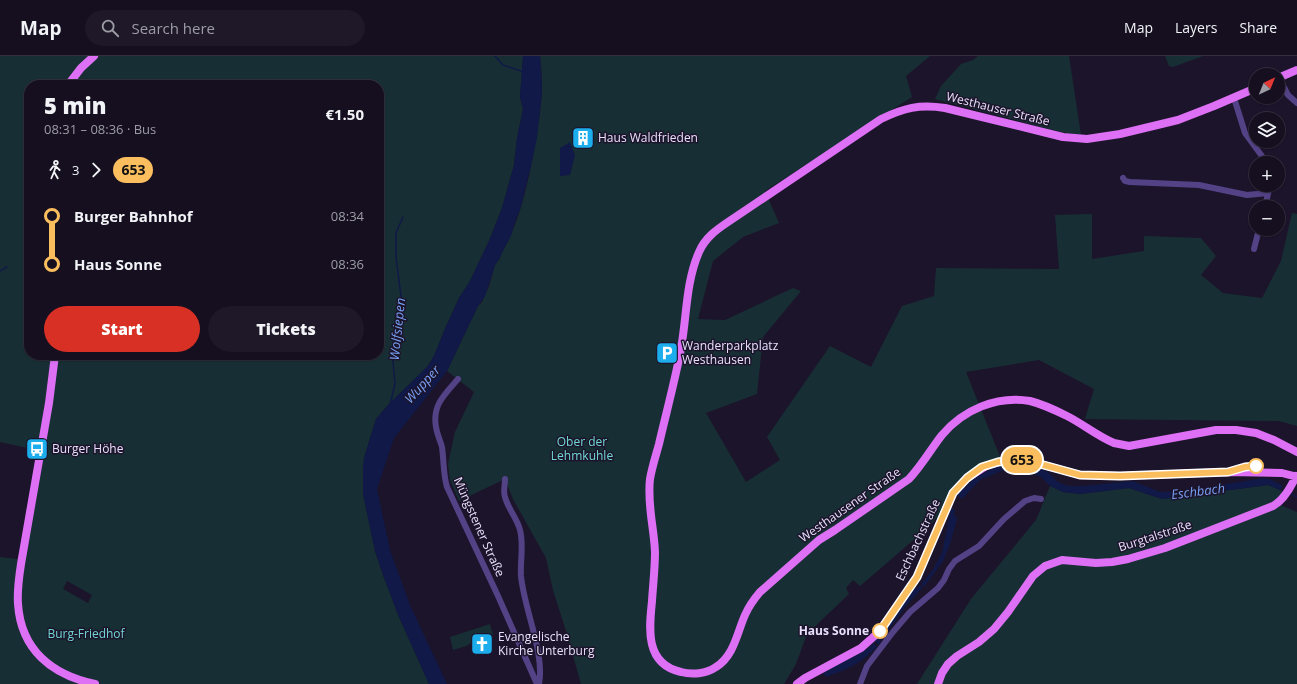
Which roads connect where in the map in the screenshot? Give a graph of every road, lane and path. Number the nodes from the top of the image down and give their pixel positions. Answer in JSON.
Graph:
{"nodes":[{"id":1,"x":94,"y":56,"type":"edge"},
{"id":2,"x":1297,"y":70,"type":"edge"},
{"id":3,"x":1285,"y":75,"type":"edge"},
{"id":4,"x":72,"y":80,"type":"edge"},
{"id":5,"x":1285,"y":90,"type":"edge"},
{"id":6,"x":1249,"y":91,"type":"edge"},
{"id":7,"x":1234,"y":98,"type":"junction"},
{"id":8,"x":1297,"y":103,"type":"edge"},
{"id":9,"x":1262,"y":156,"type":"edge"},
{"id":10,"x":1123,"y":178,"type":"dead end"},
{"id":11,"x":1268,"y":193,"type":"joint"},
{"id":12,"x":1266,"y":200,"type":"edge"},
{"id":13,"x":1257,"y":236,"type":"edge"},
{"id":14,"x":1254,"y":249,"type":"dead end"},
{"id":15,"x":699,"y":251,"type":"joint"},
{"id":16,"x":54,"y":360,"type":"edge"},
{"id":17,"x":458,"y":379,"type":"dead end"},
{"id":18,"x":1297,"y":452,"type":"edge"},
{"id":19,"x":1296,"y":476,"type":"edge"},
{"id":20,"x":505,"y":479,"type":"dead end"},
{"id":21,"x":1041,"y":499,"type":"dead end"},
{"id":22,"x":95,"y":684,"type":"edge"},
{"id":23,"x":538,"y":684,"type":"edge"},
{"id":24,"x":797,"y":684,"type":"edge"},
{"id":25,"x":860,"y":684,"type":"edge"},
{"id":26,"x":938,"y":684,"type":"edge"}],
"edges":[{"from":1,"to":4,"type":"main road"},
{"from":2,"to":3,"type":"main road"},
{"from":5,"to":8,"type":"street"},
{"from":6,"to":7,"type":"main road","name":"Westhauser Straße"},
{"from":7,"to":9,"type":"street"},
{"from":7,"to":15,"type":"main road","name":"Westhauser Straße"},
{"from":10,"to":11,"type":"street"},
{"from":11,"to":12,"type":"street"},
{"from":13,"to":14,"type":"street"},
{"from":15,"to":18,"type":"main road","name":"Westhausener Straße"},
{"from":16,"to":22,"type":"main road"},
{"from":17,"to":23,"type":"street","name":"Müngstener Straße"},
{"from":19,"to":24,"type":"main road","name":"Eschbachstraße"},
{"from":19,"to":26,"type":"main road","name":"Burgtalstraße"},
{"from":20,"to":23,"type":"street"},
{"from":21,"to":25,"type":"street"}]}
